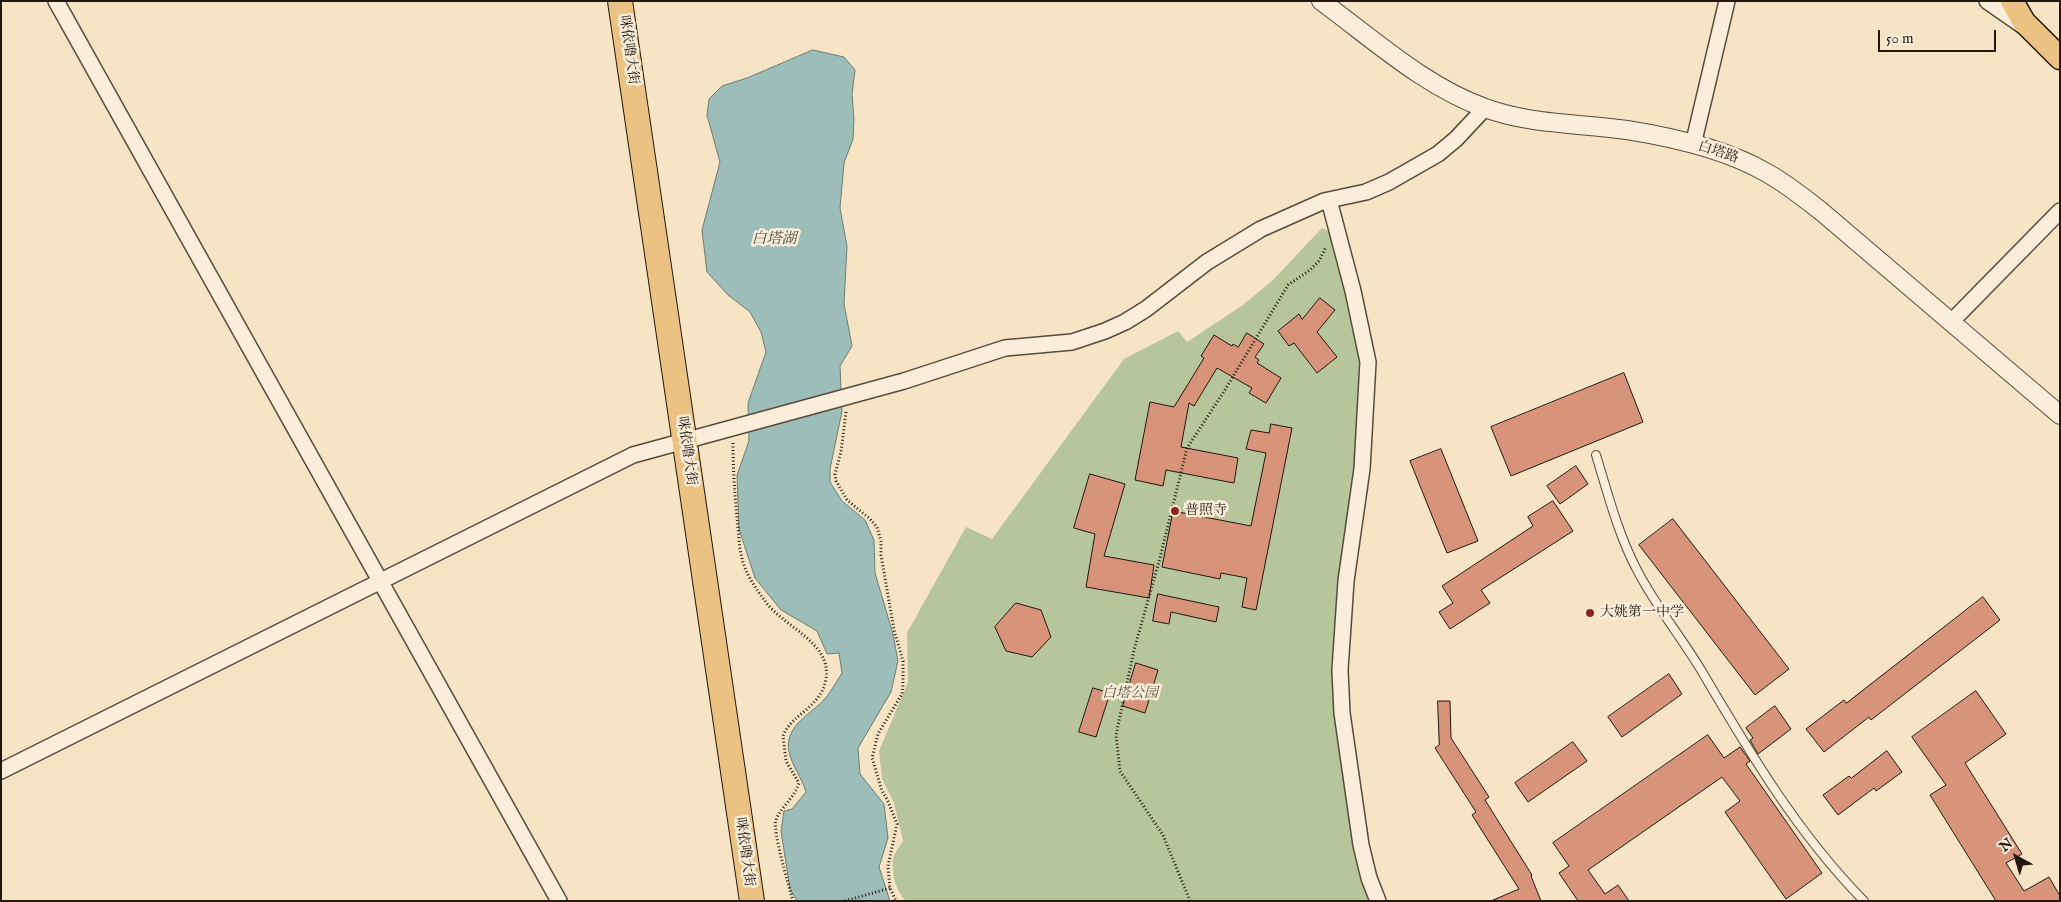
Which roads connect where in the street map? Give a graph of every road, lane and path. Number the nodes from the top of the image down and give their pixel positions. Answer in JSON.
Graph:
{"nodes":[{"id":1,"x":56,"y":1,"type":"edge"},
{"id":2,"x":620,"y":1,"type":"edge"},
{"id":3,"x":1321,"y":1,"type":"edge"},
{"id":4,"x":1727,"y":1,"type":"edge"},
{"id":5,"x":1987,"y":1,"type":"edge"},
{"id":6,"x":2012,"y":1,"type":"edge"},
{"id":7,"x":2034,"y":34,"type":"junction"},
{"id":8,"x":2060,"y":58,"type":"edge"},
{"id":9,"x":1485,"y":108,"type":"junction"},
{"id":10,"x":1693,"y":145,"type":"junction"},
{"id":11,"x":1329,"y":200,"type":"junction"},
{"id":12,"x":2060,"y":211,"type":"edge"},
{"id":13,"x":1327,"y":243,"type":"dead end"},
{"id":14,"x":1951,"y":322,"type":"junction"},
{"id":15,"x":849,"y":396,"type":"junction"},
{"id":16,"x":2060,"y":416,"type":"edge"},
{"id":17,"x":733,"y":427,"type":"junction"},
{"id":18,"x":685,"y":440,"type":"junction"},
{"id":19,"x":1596,"y":456,"type":"dead end"},
{"id":20,"x":381,"y":582,"type":"junction"},
{"id":21,"x":1,"y":771,"type":"edge"},
{"id":22,"x":890,"y":888,"type":"junction"},
{"id":23,"x":559,"y":901,"type":"edge"},
{"id":24,"x":752,"y":901,"type":"edge"},
{"id":25,"x":793,"y":901,"type":"edge"},
{"id":26,"x":845,"y":901,"type":"edge"},
{"id":27,"x":896,"y":901,"type":"edge"},
{"id":28,"x":1190,"y":901,"type":"edge"},
{"id":29,"x":1378,"y":901,"type":"edge"},
{"id":30,"x":1864,"y":901,"type":"edge"}],
"edges":[{"from":1,"to":20,"type":"street"},
{"from":2,"to":18,"type":"highway","name":"咪依噜大街"},
{"from":3,"to":9,"type":"street","name":"白塔路"},
{"from":4,"to":10,"type":"street"},
{"from":5,"to":7,"type":"street"},
{"from":6,"to":7,"type":"main road"},
{"from":7,"to":8,"type":"main road"},
{"from":9,"to":10,"type":"street","name":"白塔路"},
{"from":9,"to":11,"type":"street"},
{"from":10,"to":14,"type":"street","name":"白塔路"},
{"from":11,"to":15,"type":"street"},
{"from":11,"to":29,"type":"street"},
{"from":12,"to":14,"type":"street"},
{"from":13,"to":28,"type":"path"},
{"from":14,"to":16,"type":"street","name":"白塔路"},
{"from":15,"to":17,"type":"street"},
{"from":15,"to":22,"type":"path"},
{"from":17,"to":18,"type":"street"},
{"from":17,"to":25,"type":"path"},
{"from":18,"to":20,"type":"street"},
{"from":18,"to":24,"type":"highway","name":"咪依噜大街"},
{"from":19,"to":30,"type":"lane"},
{"from":20,"to":21,"type":"street"},
{"from":20,"to":23,"type":"street"},
{"from":22,"to":26,"type":"path"},
{"from":22,"to":27,"type":"path"}]}
